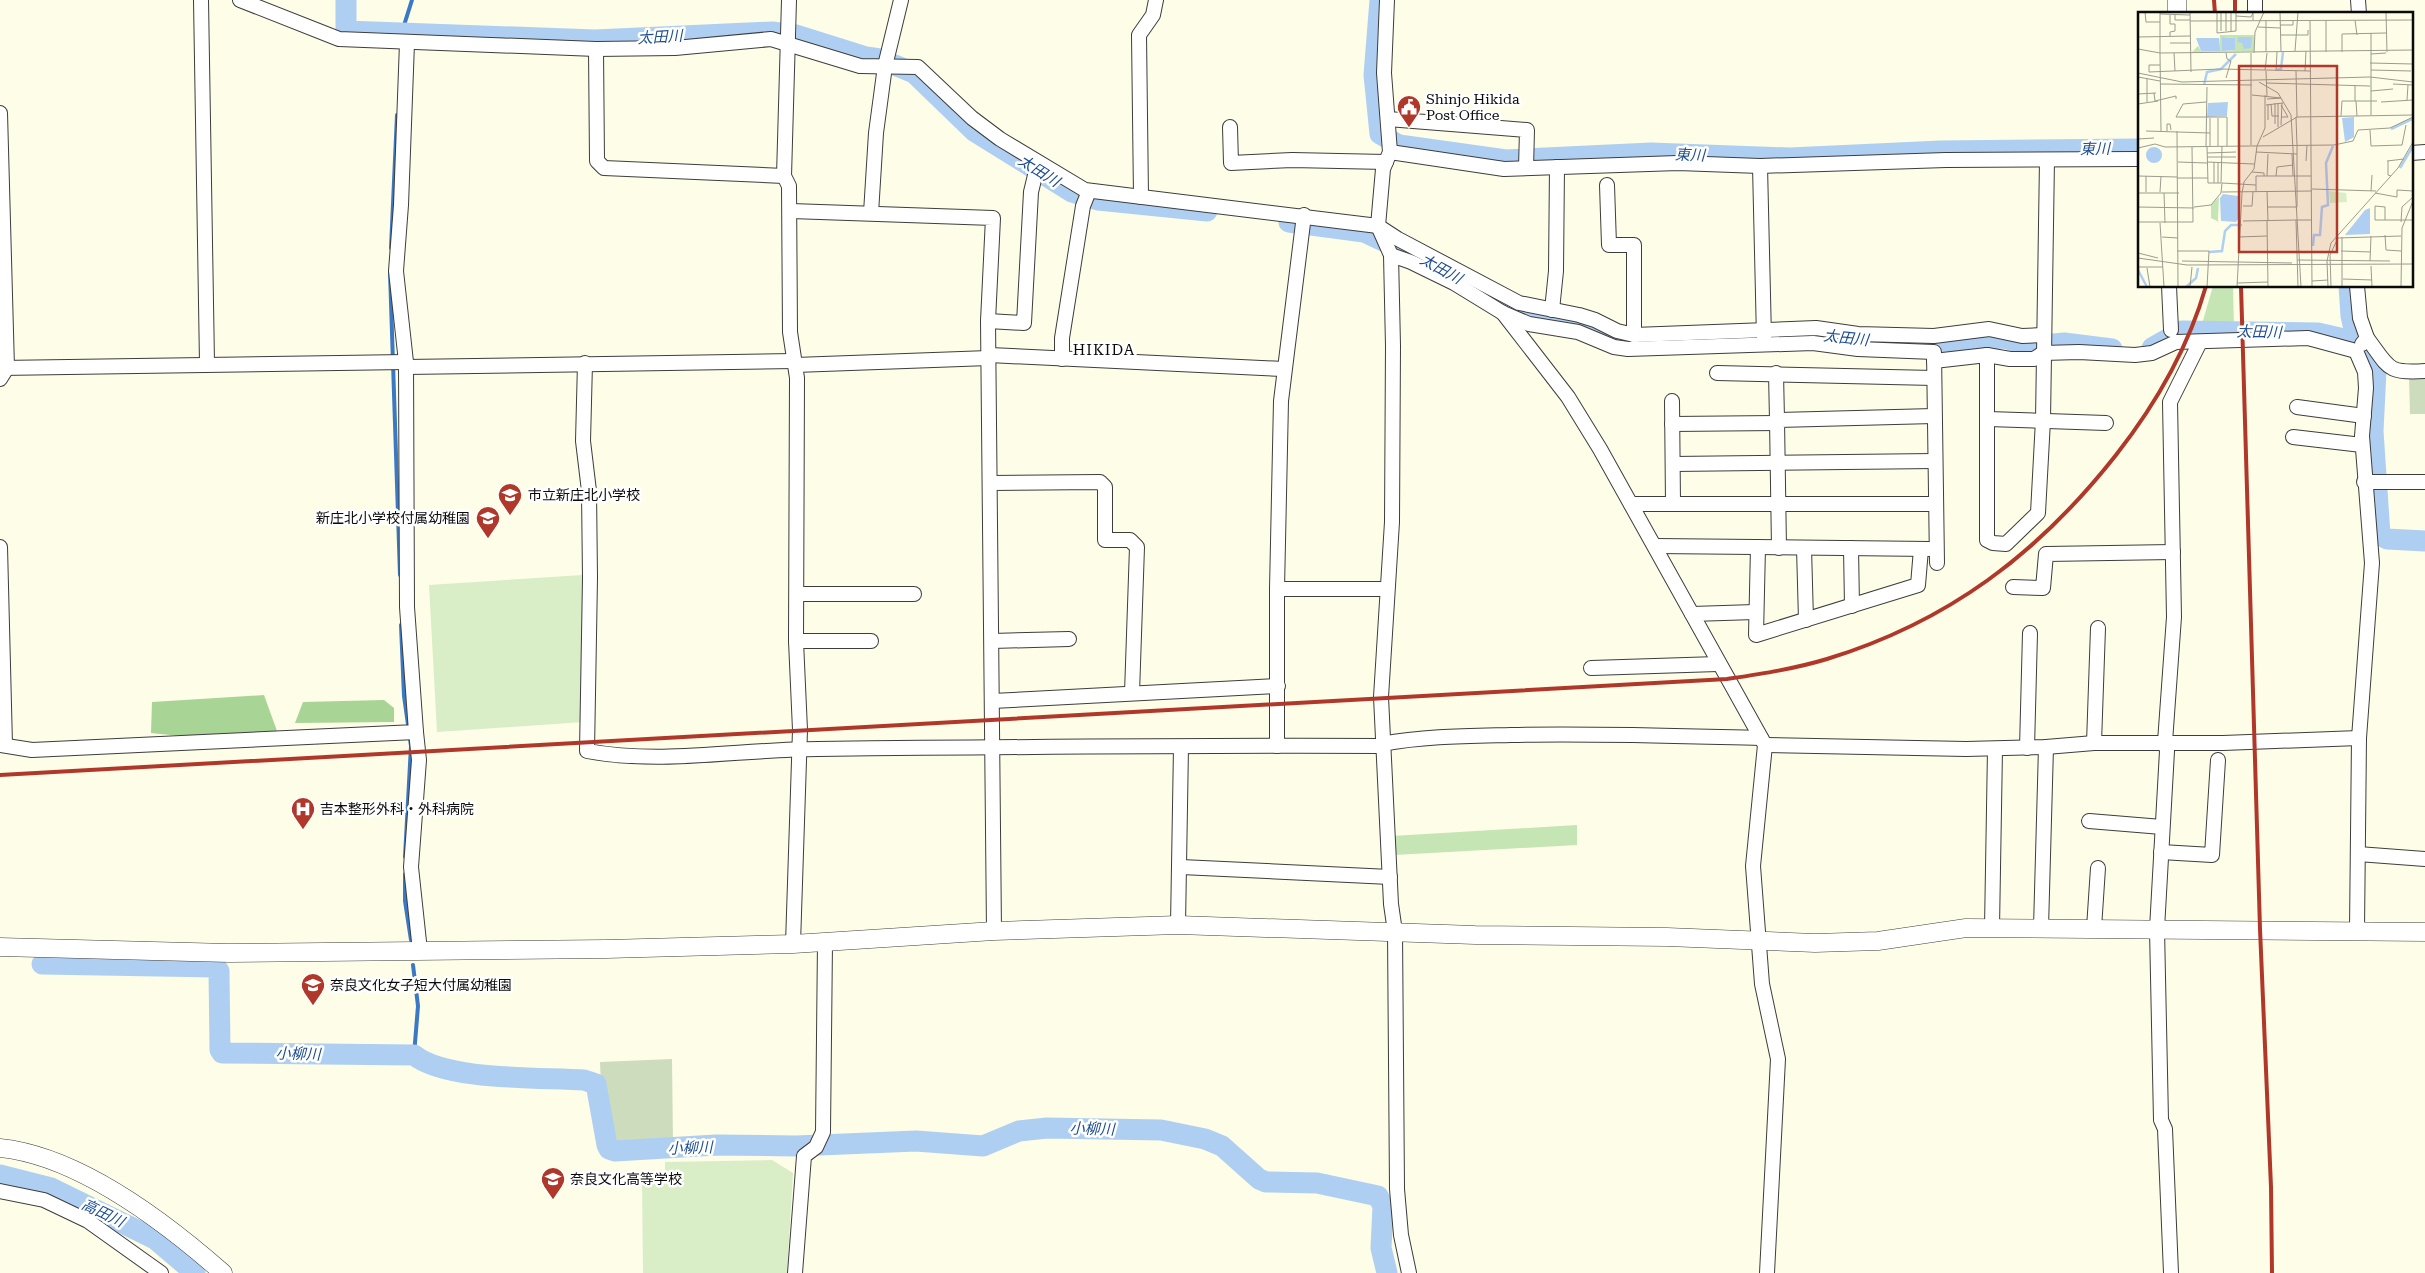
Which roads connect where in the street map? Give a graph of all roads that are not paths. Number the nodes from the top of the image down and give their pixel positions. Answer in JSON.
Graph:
{"nodes":[{"id":1,"x":201,"y":0,"type":"edge"},
{"id":2,"x":240,"y":0,"type":"edge"},
{"id":3,"x":789,"y":0,"type":"edge"},
{"id":4,"x":901,"y":0,"type":"edge"},
{"id":5,"x":1156,"y":0,"type":"edge"},
{"id":6,"x":1387,"y":0,"type":"edge"},
{"id":7,"x":407,"y":43,"type":"junction"},
{"id":8,"x":789,"y":43,"type":"junction"},
{"id":9,"x":596,"y":49,"type":"junction"},
{"id":10,"x":885,"y":66,"type":"junction"},
{"id":11,"x":0,"y":113,"type":"edge"},
{"id":12,"x":1388,"y":126,"type":"junction"},
{"id":13,"x":1230,"y":127,"type":"dead end"},
{"id":14,"x":2425,"y":152,"type":"edge"},
{"id":15,"x":2412,"y":153,"type":"edge"},
{"id":16,"x":1388,"y":157,"type":"junction"},
{"id":17,"x":2138,"y":159,"type":"edge"},
{"id":18,"x":2047,"y":160,"type":"junction"},
{"id":19,"x":1038,"y":163,"type":"junction"},
{"id":20,"x":1760,"y":166,"type":"junction"},
{"id":21,"x":1557,"y":167,"type":"junction"},
{"id":22,"x":1526,"y":168,"type":"junction"},
{"id":23,"x":784,"y":176,"type":"junction"},
{"id":24,"x":1607,"y":185,"type":"dead end"},
{"id":25,"x":1089,"y":191,"type":"junction"},
{"id":26,"x":1141,"y":196,"type":"junction"},
{"id":27,"x":791,"y":210,"type":"junction"},
{"id":28,"x":871,"y":213,"type":"junction"},
{"id":29,"x":1304,"y":215,"type":"junction"},
{"id":30,"x":1378,"y":226,"type":"junction"},
{"id":31,"x":1391,"y":255,"type":"junction"},
{"id":32,"x":2169,"y":288,"type":"edge"},
{"id":33,"x":2357,"y":288,"type":"edge"},
{"id":34,"x":1552,"y":310,"type":"junction"},
{"id":35,"x":1503,"y":314,"type":"junction"},
{"id":36,"x":988,"y":321,"type":"junction"},
{"id":37,"x":1764,"y":329,"type":"junction"},
{"id":38,"x":2171,"y":330,"type":"dead end"},
{"id":39,"x":1634,"y":335,"type":"junction"},
{"id":40,"x":2043,"y":335,"type":"junction"},
{"id":41,"x":2367,"y":338,"type":"junction"},
{"id":42,"x":2200,"y":342,"type":"junction"},
{"id":43,"x":1764,"y":344,"type":"junction"},
{"id":44,"x":2356,"y":351,"type":"junction"},
{"id":45,"x":2043,"y":353,"type":"junction"},
{"id":46,"x":1987,"y":355,"type":"junction"},
{"id":47,"x":989,"y":357,"type":"junction"},
{"id":48,"x":1062,"y":359,"type":"junction"},
{"id":49,"x":1934,"y":362,"type":"junction"},
{"id":50,"x":206,"y":363,"type":"junction"},
{"id":51,"x":585,"y":363,"type":"junction"},
{"id":52,"x":795,"y":363,"type":"junction"},
{"id":53,"x":406,"y":364,"type":"junction"},
{"id":54,"x":1283,"y":369,"type":"junction"},
{"id":55,"x":2,"y":371,"type":"edge"},
{"id":56,"x":2425,"y":371,"type":"edge"},
{"id":57,"x":1717,"y":373,"type":"dead end"},
{"id":58,"x":1776,"y":373,"type":"junction"},
{"id":59,"x":1934,"y":378,"type":"junction"},
{"id":60,"x":1672,"y":401,"type":"dead end"},
{"id":61,"x":2298,"y":406,"type":"dead end"},
{"id":62,"x":1934,"y":416,"type":"junction"},
{"id":63,"x":2364,"y":416,"type":"junction"},
{"id":64,"x":1988,"y":420,"type":"junction"},
{"id":65,"x":2043,"y":420,"type":"junction"},
{"id":66,"x":1777,"y":422,"type":"junction"},
{"id":67,"x":2106,"y":423,"type":"dead end"},
{"id":68,"x":1672,"y":424,"type":"junction"},
{"id":69,"x":2293,"y":437,"type":"dead end"},
{"id":70,"x":2362,"y":445,"type":"junction"},
{"id":71,"x":1935,"y":461,"type":"junction"},
{"id":72,"x":1777,"y":463,"type":"junction"},
{"id":73,"x":1672,"y":464,"type":"junction"},
{"id":74,"x":2364,"y":482,"type":"junction"},
{"id":75,"x":2425,"y":482,"type":"edge"},
{"id":76,"x":990,"y":483,"type":"junction"},
{"id":77,"x":1672,"y":503,"type":"junction"},
{"id":78,"x":1631,"y":504,"type":"junction"},
{"id":79,"x":1936,"y":504,"type":"junction"},
{"id":80,"x":1778,"y":505,"type":"junction"},
{"id":81,"x":1655,"y":546,"type":"junction"},
{"id":82,"x":0,"y":547,"type":"edge"},
{"id":83,"x":1758,"y":547,"type":"junction"},
{"id":84,"x":1779,"y":548,"type":"junction"},
{"id":85,"x":1804,"y":548,"type":"junction"},
{"id":86,"x":1851,"y":548,"type":"junction"},
{"id":87,"x":1921,"y":548,"type":"junction"},
{"id":88,"x":2173,"y":552,"type":"junction"},
{"id":89,"x":2013,"y":587,"type":"dead end"},
{"id":90,"x":1387,"y":589,"type":"junction"},
{"id":91,"x":1276,"y":590,"type":"junction"},
{"id":92,"x":796,"y":594,"type":"junction"},
{"id":93,"x":914,"y":594,"type":"dead end"},
{"id":94,"x":1852,"y":606,"type":"junction"},
{"id":95,"x":1755,"y":612,"type":"junction"},
{"id":96,"x":1692,"y":614,"type":"junction"},
{"id":97,"x":1806,"y":620,"type":"junction"},
{"id":98,"x":2098,"y":628,"type":"dead end"},
{"id":99,"x":2030,"y":632,"type":"dead end"},
{"id":100,"x":1069,"y":639,"type":"dead end"},
{"id":101,"x":796,"y":641,"type":"junction"},
{"id":102,"x":871,"y":641,"type":"dead end"},
{"id":103,"x":992,"y":641,"type":"junction"},
{"id":104,"x":1718,"y":664,"type":"junction"},
{"id":105,"x":1591,"y":668,"type":"dead end"},
{"id":106,"x":1278,"y":686,"type":"junction"},
{"id":107,"x":1132,"y":693,"type":"junction"},
{"id":108,"x":992,"y":701,"type":"junction"},
{"id":109,"x":416,"y":732,"type":"junction"},
{"id":110,"x":2359,"y":738,"type":"junction"},
{"id":111,"x":1763,"y":742,"type":"junction"},
{"id":112,"x":2165,"y":742,"type":"junction"},
{"id":113,"x":2094,"y":743,"type":"junction"},
{"id":114,"x":2,"y":744,"type":"edge"},
{"id":115,"x":1382,"y":745,"type":"junction"},
{"id":116,"x":1277,"y":746,"type":"junction"},
{"id":117,"x":991,"y":747,"type":"junction"},
{"id":118,"x":1181,"y":747,"type":"junction"},
{"id":119,"x":2046,"y":747,"type":"junction"},
{"id":120,"x":2027,"y":748,"type":"junction"},
{"id":121,"x":798,"y":749,"type":"junction"},
{"id":122,"x":1995,"y":749,"type":"junction"},
{"id":123,"x":2218,"y":760,"type":"dead end"},
{"id":124,"x":2089,"y":821,"type":"dead end"},
{"id":125,"x":2162,"y":827,"type":"junction"},
{"id":126,"x":2161,"y":852,"type":"junction"},
{"id":127,"x":2358,"y":854,"type":"junction"},
{"id":128,"x":2425,"y":859,"type":"edge"},
{"id":129,"x":1181,"y":867,"type":"junction"},
{"id":130,"x":2098,"y":868,"type":"dead end"},
{"id":131,"x":1390,"y":877,"type":"junction"},
{"id":132,"x":1178,"y":925,"type":"junction"},
{"id":133,"x":1992,"y":928,"type":"junction"},
{"id":134,"x":2042,"y":928,"type":"junction"},
{"id":135,"x":2094,"y":928,"type":"junction"},
{"id":136,"x":2157,"y":929,"type":"junction"},
{"id":137,"x":2357,"y":930,"type":"junction"},
{"id":138,"x":994,"y":931,"type":"junction"},
{"id":139,"x":1396,"y":932,"type":"junction"},
{"id":140,"x":2425,"y":932,"type":"edge"},
{"id":141,"x":1758,"y":941,"type":"junction"},
{"id":142,"x":824,"y":942,"type":"junction"},
{"id":143,"x":793,"y":944,"type":"junction"},
{"id":144,"x":0,"y":947,"type":"edge"},
{"id":145,"x":420,"y":951,"type":"junction"},
{"id":146,"x":0,"y":1148,"type":"edge"},
{"id":147,"x":0,"y":1191,"type":"edge"},
{"id":148,"x":161,"y":1273,"type":"edge"},
{"id":149,"x":223,"y":1273,"type":"edge"},
{"id":150,"x":795,"y":1273,"type":"edge"},
{"id":151,"x":1409,"y":1273,"type":"edge"},
{"id":152,"x":1767,"y":1273,"type":"edge"},
{"id":153,"x":2171,"y":1273,"type":"edge"}],
"edges":[{"from":1,"to":50,"type":"street"},
{"from":2,"to":7,"type":"street"},
{"from":3,"to":8,"type":"street"},
{"from":4,"to":10,"type":"street"},
{"from":5,"to":26,"type":"street"},
{"from":6,"to":12,"type":"street"},
{"from":7,"to":9,"type":"street"},
{"from":7,"to":53,"type":"street"},
{"from":8,"to":9,"type":"street"},
{"from":8,"to":10,"type":"street"},
{"from":8,"to":23,"type":"street"},
{"from":9,"to":23,"type":"street"},
{"from":10,"to":19,"type":"street"},
{"from":10,"to":28,"type":"street"},
{"from":11,"to":55,"type":"street"},
{"from":12,"to":16,"type":"street"},
{"from":12,"to":22,"type":"street"},
{"from":13,"to":16,"type":"street"},
{"from":14,"to":15,"type":"street"},
{"from":16,"to":22,"type":"street"},
{"from":16,"to":30,"type":"street"},
{"from":17,"to":18,"type":"street"},
{"from":18,"to":20,"type":"street"},
{"from":18,"to":40,"type":"street"},
{"from":19,"to":25,"type":"street"},
{"from":19,"to":36,"type":"street"},
{"from":20,"to":21,"type":"street"},
{"from":20,"to":37,"type":"street"},
{"from":21,"to":22,"type":"street"},
{"from":21,"to":34,"type":"street"},
{"from":23,"to":27,"type":"street"},
{"from":24,"to":39,"type":"street"},
{"from":25,"to":26,"type":"street"},
{"from":25,"to":48,"type":"street"},
{"from":26,"to":29,"type":"street"},
{"from":27,"to":28,"type":"street"},
{"from":27,"to":52,"type":"street"},
{"from":28,"to":36,"type":"street"},
{"from":29,"to":30,"type":"street"},
{"from":29,"to":54,"type":"street"},
{"from":30,"to":31,"type":"street"},
{"from":30,"to":34,"type":"street"},
{"from":31,"to":35,"type":"street"},
{"from":31,"to":90,"type":"street"},
{"from":32,"to":38,"type":"street"},
{"from":33,"to":41,"type":"street"},
{"from":34,"to":39,"type":"street"},
{"from":35,"to":43,"type":"street"},
{"from":35,"to":78,"type":"street"},
{"from":36,"to":47,"type":"street"},
{"from":37,"to":39,"type":"street"},
{"from":37,"to":40,"type":"street"},
{"from":37,"to":43,"type":"street"},
{"from":40,"to":45,"type":"street"},
{"from":41,"to":44,"type":"street"},
{"from":41,"to":56,"type":"street"},
{"from":42,"to":44,"type":"street"},
{"from":42,"to":45,"type":"street"},
{"from":42,"to":88,"type":"street"},
{"from":43,"to":49,"type":"street"},
{"from":44,"to":63,"type":"street"},
{"from":45,"to":46,"type":"street"},
{"from":45,"to":65,"type":"street"},
{"from":46,"to":49,"type":"street"},
{"from":46,"to":64,"type":"street"},
{"from":47,"to":48,"type":"street"},
{"from":47,"to":52,"type":"street"},
{"from":47,"to":76,"type":"street"},
{"from":48,"to":54,"type":"street"},
{"from":49,"to":59,"type":"street"},
{"from":50,"to":53,"type":"street"},
{"from":50,"to":55,"type":"street"},
{"from":51,"to":52,"type":"street"},
{"from":51,"to":53,"type":"street"},
{"from":51,"to":121,"type":"street"},
{"from":52,"to":92,"type":"street"},
{"from":53,"to":109,"type":"street"},
{"from":54,"to":91,"type":"street"},
{"from":57,"to":58,"type":"street"},
{"from":58,"to":59,"type":"street"},
{"from":58,"to":66,"type":"street"},
{"from":59,"to":62,"type":"street"},
{"from":60,"to":68,"type":"street"},
{"from":61,"to":63,"type":"street"},
{"from":62,"to":66,"type":"street"},
{"from":62,"to":71,"type":"street"},
{"from":63,"to":70,"type":"street"},
{"from":64,"to":65,"type":"street"},
{"from":64,"to":65,"type":"street"},
{"from":65,"to":67,"type":"street"},
{"from":66,"to":68,"type":"street"},
{"from":66,"to":72,"type":"street"},
{"from":68,"to":73,"type":"street"},
{"from":69,"to":70,"type":"street"},
{"from":70,"to":74,"type":"street"},
{"from":71,"to":72,"type":"street"},
{"from":71,"to":79,"type":"street"},
{"from":72,"to":73,"type":"street"},
{"from":72,"to":80,"type":"street"},
{"from":73,"to":77,"type":"street"},
{"from":74,"to":75,"type":"street"},
{"from":74,"to":110,"type":"street"},
{"from":76,"to":103,"type":"street"},
{"from":76,"to":107,"type":"street"},
{"from":77,"to":78,"type":"street"},
{"from":77,"to":80,"type":"street"},
{"from":78,"to":81,"type":"street"},
{"from":79,"to":80,"type":"street"},
{"from":79,"to":87,"type":"street"},
{"from":80,"to":84,"type":"street"},
{"from":81,"to":83,"type":"street"},
{"from":81,"to":96,"type":"street"},
{"from":82,"to":114,"type":"street"},
{"from":83,"to":84,"type":"street"},
{"from":83,"to":95,"type":"street"},
{"from":84,"to":85,"type":"street"},
{"from":85,"to":86,"type":"street"},
{"from":85,"to":97,"type":"street"},
{"from":86,"to":87,"type":"street"},
{"from":86,"to":94,"type":"street"},
{"from":87,"to":94,"type":"street"},
{"from":88,"to":89,"type":"street"},
{"from":88,"to":112,"type":"street"},
{"from":90,"to":91,"type":"street"},
{"from":90,"to":115,"type":"street"},
{"from":91,"to":106,"type":"street"},
{"from":92,"to":93,"type":"street"},
{"from":92,"to":101,"type":"street"},
{"from":94,"to":97,"type":"street"},
{"from":95,"to":96,"type":"street"},
{"from":95,"to":97,"type":"street"},
{"from":96,"to":104,"type":"street"},
{"from":98,"to":113,"type":"street"},
{"from":99,"to":120,"type":"street"},
{"from":100,"to":103,"type":"street"},
{"from":101,"to":102,"type":"street"},
{"from":101,"to":121,"type":"street"},
{"from":103,"to":108,"type":"street"},
{"from":104,"to":105,"type":"street"},
{"from":104,"to":111,"type":"street"},
{"from":106,"to":107,"type":"street"},
{"from":106,"to":116,"type":"street"},
{"from":107,"to":108,"type":"street"},
{"from":108,"to":117,"type":"street"},
{"from":109,"to":114,"type":"street"},
{"from":109,"to":145,"type":"street"},
{"from":110,"to":112,"type":"street"},
{"from":110,"to":127,"type":"street"},
{"from":111,"to":115,"type":"street"},
{"from":111,"to":122,"type":"street"},
{"from":111,"to":141,"type":"street"},
{"from":112,"to":113,"type":"street"},
{"from":112,"to":125,"type":"street"},
{"from":113,"to":119,"type":"street"},
{"from":115,"to":116,"type":"street"},
{"from":115,"to":131,"type":"street"},
{"from":116,"to":118,"type":"street"},
{"from":117,"to":118,"type":"street"},
{"from":117,"to":121,"type":"street"},
{"from":117,"to":138,"type":"street"},
{"from":118,"to":129,"type":"street"},
{"from":119,"to":120,"type":"street"},
{"from":119,"to":134,"type":"street"},
{"from":120,"to":122,"type":"street"},
{"from":121,"to":143,"type":"street"},
{"from":122,"to":133,"type":"street"},
{"from":123,"to":126,"type":"street"},
{"from":124,"to":125,"type":"street"},
{"from":125,"to":126,"type":"street"},
{"from":126,"to":136,"type":"street"},
{"from":127,"to":128,"type":"street"},
{"from":127,"to":137,"type":"street"},
{"from":129,"to":131,"type":"street"},
{"from":129,"to":132,"type":"street"},
{"from":130,"to":135,"type":"street"},
{"from":131,"to":139,"type":"street"},
{"from":132,"to":138,"type":"street"},
{"from":132,"to":139,"type":"street"},
{"from":133,"to":134,"type":"street"},
{"from":133,"to":141,"type":"street"},
{"from":134,"to":135,"type":"street"},
{"from":135,"to":136,"type":"street"},
{"from":136,"to":137,"type":"street"},
{"from":136,"to":153,"type":"street"},
{"from":137,"to":140,"type":"street"},
{"from":138,"to":142,"type":"street"},
{"from":139,"to":141,"type":"street"},
{"from":139,"to":151,"type":"street"},
{"from":141,"to":152,"type":"street"},
{"from":142,"to":143,"type":"street"},
{"from":142,"to":150,"type":"street"},
{"from":143,"to":145,"type":"street"},
{"from":144,"to":145,"type":"street"},
{"from":146,"to":149,"type":"street"},
{"from":147,"to":148,"type":"street"}]}
